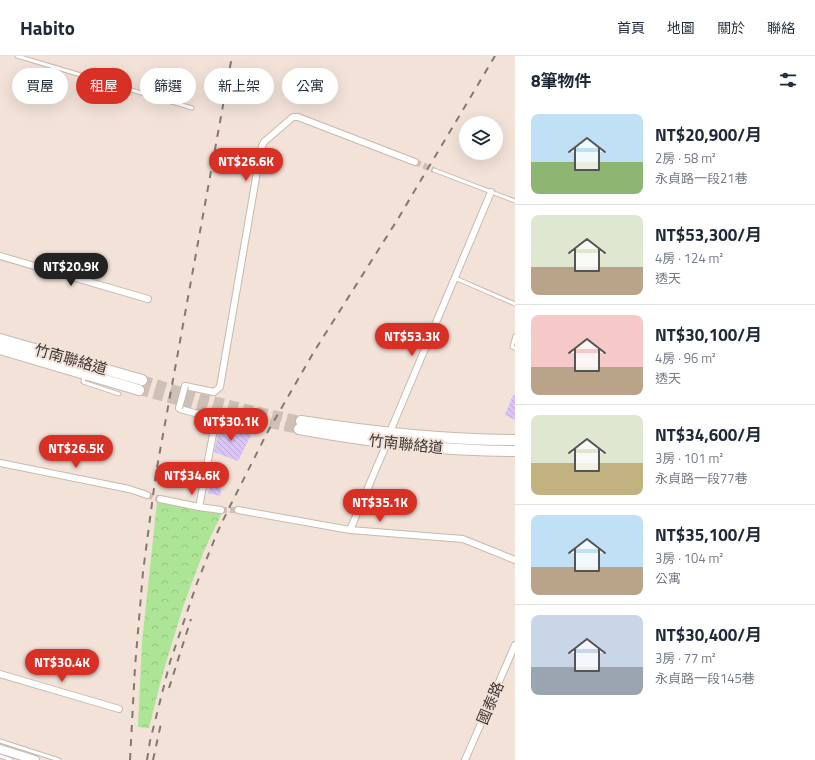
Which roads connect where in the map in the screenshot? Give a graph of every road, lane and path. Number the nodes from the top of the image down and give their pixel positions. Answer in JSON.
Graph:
{"nodes":[{"id":1,"x":17,"y":56,"type":"edge"},
{"id":2,"x":192,"y":108,"type":"dead end"},
{"id":3,"x":415,"y":162,"type":"tunnel mouth"},
{"id":4,"x":434,"y":170,"type":"tunnel mouth"},
{"id":5,"x":491,"y":192,"type":"junction"},
{"id":6,"x":515,"y":201,"type":"edge"},
{"id":7,"x":0,"y":256,"type":"edge"},
{"id":8,"x":455,"y":278,"type":"junction"},
{"id":9,"x":148,"y":299,"type":"dead end"},
{"id":10,"x":515,"y":304,"type":"edge"},
{"id":11,"x":515,"y":336,"type":"edge"},
{"id":12,"x":0,"y":339,"type":"edge"},
{"id":13,"x":515,"y":348,"type":"edge"},
{"id":14,"x":0,"y":349,"type":"edge"},
{"id":15,"x":84,"y":374,"type":"junction"},
{"id":16,"x":119,"y":394,"type":"dead end"},
{"id":17,"x":390,"y":433,"type":"junction"},
{"id":18,"x":515,"y":440,"type":"edge"},
{"id":19,"x":386,"y":443,"type":"junction"},
{"id":20,"x":515,"y":451,"type":"edge"},
{"id":21,"x":0,"y":463,"type":"edge"},
{"id":22,"x":147,"y":496,"type":"tunnel mouth"},
{"id":23,"x":160,"y":499,"type":"tunnel mouth"},
{"id":24,"x":199,"y":507,"type":"junction"},
{"id":25,"x":222,"y":510,"type":"tunnel mouth"},
{"id":26,"x":238,"y":510,"type":"tunnel mouth"},
{"id":27,"x":350,"y":530,"type":"junction"},
{"id":28,"x":515,"y":560,"type":"edge"},
{"id":29,"x":515,"y":645,"type":"edge"},
{"id":30,"x":0,"y":674,"type":"edge"},
{"id":31,"x":119,"y":709,"type":"dead end"},
{"id":32,"x":0,"y":741,"type":"edge"},
{"id":33,"x":0,"y":749,"type":"edge"},
{"id":34,"x":0,"y":756,"type":"edge"},
{"id":35,"x":11,"y":760,"type":"edge"},
{"id":36,"x":35,"y":760,"type":"edge"},
{"id":37,"x":59,"y":760,"type":"edge"},
{"id":38,"x":465,"y":760,"type":"edge"}],
"edges":[{"from":1,"to":2,"type":"lane"},
{"from":3,"to":24,"type":"street","bridge":true},
{"from":4,"to":5,"type":"lane"},
{"from":5,"to":6,"type":"lane"},
{"from":5,"to":8,"type":"street"},
{"from":7,"to":9,"type":"street"},
{"from":8,"to":10,"type":"lane"},
{"from":8,"to":17,"type":"street"},
{"from":11,"to":13,"type":"lane"},
{"from":12,"to":15,"type":"main road","name":"竹南聯絡道"},
{"from":14,"to":15,"type":"main road","name":"竹南聯絡道"},
{"from":15,"to":16,"type":"lane"},
{"from":17,"to":18,"type":"main road","name":"竹南聯絡道"},
{"from":17,"to":19,"type":"street"},
{"from":17,"to":19,"type":"main road","name":"竹南聯絡道"},
{"from":19,"to":20,"type":"main road","name":"竹南聯絡道"},
{"from":19,"to":27,"type":"street"},
{"from":21,"to":22,"type":"street"},
{"from":23,"to":24,"type":"street"},
{"from":24,"to":25,"type":"street"},
{"from":26,"to":27,"type":"street"},
{"from":27,"to":28,"type":"street"},
{"from":29,"to":38,"type":"street","name":"國泰路"},
{"from":30,"to":31,"type":"street"},
{"from":32,"to":37,"type":"lane"},
{"from":33,"to":36,"type":"street"},
{"from":34,"to":35,"type":"lane"}]}
